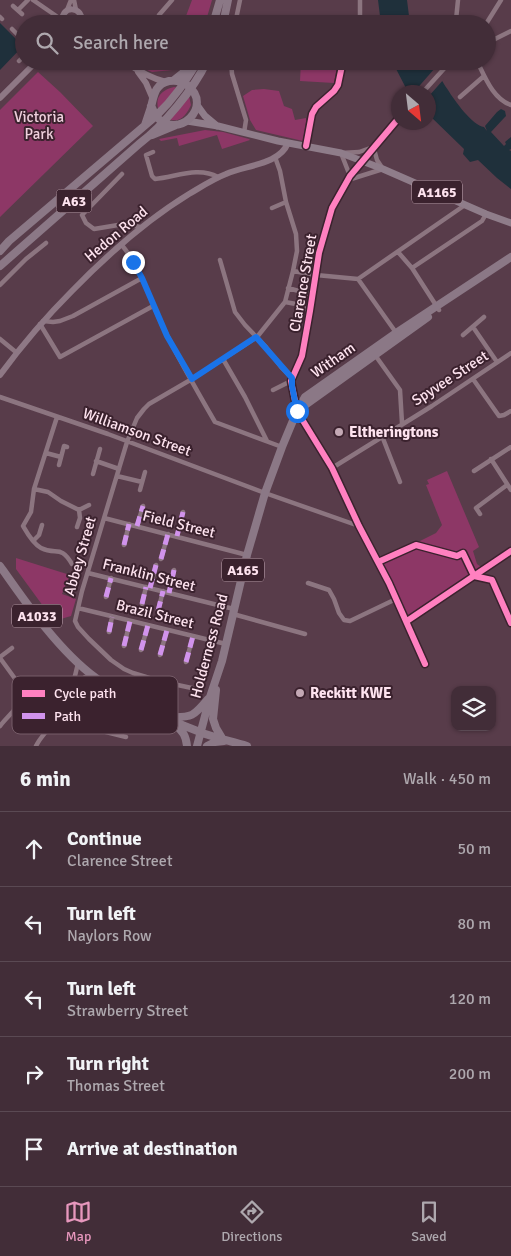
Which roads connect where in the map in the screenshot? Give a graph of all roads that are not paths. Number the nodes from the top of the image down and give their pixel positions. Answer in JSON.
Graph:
{"nodes":[{"id":1,"x":28,"y":0,"type":"edge"},
{"id":2,"x":33,"y":0,"type":"edge"},
{"id":3,"x":72,"y":0,"type":"edge"},
{"id":4,"x":172,"y":0,"type":"edge"},
{"id":5,"x":220,"y":0,"type":"edge"},
{"id":6,"x":228,"y":0,"type":"edge"},
{"id":7,"x":240,"y":0,"type":"edge"},
{"id":8,"x":360,"y":0,"type":"edge"},
{"id":9,"x":458,"y":0,"type":"edge"},
{"id":10,"x":501,"y":0,"type":"edge"},
{"id":11,"x":12,"y":6,"type":"dead end"},
{"id":12,"x":76,"y":10,"type":"junction"},
{"id":13,"x":66,"y":11,"type":"junction"},
{"id":14,"x":51,"y":13,"type":"junction"},
{"id":15,"x":53,"y":15,"type":"edge"},
{"id":16,"x":65,"y":15,"type":"edge"},
{"id":17,"x":81,"y":15,"type":"edge"},
{"id":18,"x":159,"y":15,"type":"edge"},
{"id":19,"x":216,"y":15,"type":"edge"},
{"id":20,"x":225,"y":15,"type":"edge"},
{"id":21,"x":237,"y":15,"type":"edge"},
{"id":22,"x":360,"y":15,"type":"edge"},
{"id":23,"x":456,"y":15,"type":"edge"},
{"id":24,"x":492,"y":15,"type":"edge"},
{"id":25,"x":12,"y":29,"type":"dead end"},
{"id":26,"x":511,"y":31,"type":"edge"},
{"id":27,"x":15,"y":32,"type":"edge"},
{"id":28,"x":496,"y":38,"type":"edge"},
{"id":29,"x":28,"y":70,"type":"edge"},
{"id":30,"x":136,"y":70,"type":"joint"},
{"id":31,"x":185,"y":70,"type":"edge"},
{"id":32,"x":195,"y":70,"type":"edge"},
{"id":33,"x":203,"y":70,"type":"edge"},
{"id":34,"x":232,"y":70,"type":"edge"},
{"id":35,"x":342,"y":70,"type":"edge"},
{"id":36,"x":443,"y":70,"type":"edge"},
{"id":37,"x":481,"y":70,"type":"edge"},
{"id":38,"x":484,"y":76,"type":"junction"},
{"id":39,"x":170,"y":81,"type":"junction"},
{"id":40,"x":429,"y":85,"type":"edge"},
{"id":41,"x":191,"y":88,"type":"junction"},
{"id":42,"x":152,"y":97,"type":"junction"},
{"id":43,"x":0,"y":98,"type":"edge"},
{"id":44,"x":460,"y":98,"type":"dead end"},
{"id":45,"x":510,"y":103,"type":"edge"},
{"id":46,"x":197,"y":105,"type":"junction"},
{"id":47,"x":151,"y":106,"type":"junction"},
{"id":48,"x":156,"y":116,"type":"junction"},
{"id":49,"x":163,"y":122,"type":"junction"},
{"id":50,"x":187,"y":122,"type":"junction"},
{"id":51,"x":145,"y":125,"type":"junction"},
{"id":52,"x":176,"y":126,"type":"junction"},
{"id":53,"x":218,"y":126,"type":"junction"},
{"id":54,"x":391,"y":128,"type":"edge"},
{"id":55,"x":244,"y":133,"type":"junction"},
{"id":56,"x":148,"y":137,"type":"junction"},
{"id":57,"x":278,"y":141,"type":"junction"},
{"id":58,"x":288,"y":143,"type":"junction"},
{"id":59,"x":306,"y":146,"type":"junction"},
{"id":60,"x":375,"y":147,"type":"junction"},
{"id":61,"x":153,"y":152,"type":"dead end"},
{"id":62,"x":341,"y":154,"type":"junction"},
{"id":63,"x":277,"y":156,"type":"junction"},
{"id":64,"x":363,"y":161,"type":"junction"},
{"id":65,"x":383,"y":169,"type":"junction"},
{"id":66,"x":122,"y":174,"type":"dead end"},
{"id":67,"x":218,"y":177,"type":"junction"},
{"id":68,"x":349,"y":178,"type":"junction"},
{"id":69,"x":286,"y":202,"type":"junction"},
{"id":70,"x":465,"y":204,"type":"junction"},
{"id":71,"x":272,"y":208,"type":"dead end"},
{"id":72,"x":486,"y":214,"type":"junction"},
{"id":73,"x":511,"y":223,"type":"edge"},
{"id":74,"x":140,"y":227,"type":"junction"},
{"id":75,"x":46,"y":243,"type":"dead end"},
{"id":76,"x":121,"y":244,"type":"junction"},
{"id":77,"x":0,"y":250,"type":"edge"},
{"id":78,"x":398,"y":252,"type":"junction"},
{"id":79,"x":511,"y":258,"type":"edge"},
{"id":80,"x":220,"y":260,"type":"dead end"},
{"id":81,"x":0,"y":266,"type":"edge"},
{"id":82,"x":412,"y":268,"type":"junction"},
{"id":83,"x":293,"y":271,"type":"junction"},
{"id":84,"x":316,"y":275,"type":"junction"},
{"id":85,"x":142,"y":278,"type":"junction"},
{"id":86,"x":358,"y":279,"type":"junction"},
{"id":87,"x":0,"y":286,"type":"edge"},
{"id":88,"x":288,"y":288,"type":"junction"},
{"id":89,"x":313,"y":295,"type":"junction"},
{"id":90,"x":285,"y":302,"type":"junction"},
{"id":91,"x":153,"y":306,"type":"junction"},
{"id":92,"x":438,"y":308,"type":"junction"},
{"id":93,"x":310,"y":310,"type":"junction"},
{"id":94,"x":484,"y":317,"type":"dead end"},
{"id":95,"x":42,"y":322,"type":"junction"},
{"id":96,"x":473,"y":327,"type":"junction"},
{"id":97,"x":397,"y":335,"type":"junction"},
{"id":98,"x":462,"y":335,"type":"dead end"},
{"id":99,"x":256,"y":337,"type":"junction"},
{"id":100,"x":0,"y":339,"type":"edge"},
{"id":101,"x":373,"y":352,"type":"junction"},
{"id":102,"x":17,"y":353,"type":"junction"},
{"id":103,"x":511,"y":353,"type":"edge"},
{"id":104,"x":222,"y":359,"type":"junction"},
{"id":105,"x":497,"y":362,"type":"junction"},
{"id":106,"x":0,"y":375,"type":"edge"},
{"id":107,"x":192,"y":379,"type":"junction"},
{"id":108,"x":473,"y":379,"type":"junction"},
{"id":109,"x":291,"y":380,"type":"junction"},
{"id":110,"x":273,"y":390,"type":"dead end"},
{"id":111,"x":292,"y":390,"type":"junction"},
{"id":112,"x":304,"y":396,"type":"junction"},
{"id":113,"x":0,"y":398,"type":"edge"},
{"id":114,"x":297,"y":411,"type":"junction"},
{"id":115,"x":511,"y":411,"type":"edge"},
{"id":116,"x":57,"y":417,"type":"junction"},
{"id":117,"x":402,"y":423,"type":"junction"},
{"id":118,"x":382,"y":436,"type":"junction"},
{"id":119,"x":267,"y":441,"type":"junction"},
{"id":120,"x":127,"y":442,"type":"junction"},
{"id":121,"x":67,"y":447,"type":"dead end"},
{"id":122,"x":282,"y":447,"type":"junction"},
{"id":123,"x":511,"y":447,"type":"edge"},
{"id":124,"x":100,"y":449,"type":"dead end"},
{"id":125,"x":46,"y":453,"type":"junction"},
{"id":126,"x":61,"y":457,"type":"junction"},
{"id":127,"x":492,"y":459,"type":"junction"},
{"id":128,"x":96,"y":460,"type":"junction"},
{"id":129,"x":58,"y":465,"type":"dead end"},
{"id":130,"x":332,"y":468,"type":"junction"},
{"id":131,"x":119,"y":469,"type":"junction"},
{"id":132,"x":474,"y":471,"type":"dead end"},
{"id":133,"x":144,"y":472,"type":"dead end"},
{"id":134,"x":92,"y":474,"type":"dead end"},
{"id":135,"x":117,"y":476,"type":"junction"},
{"id":136,"x":142,"y":482,"type":"junction"},
{"id":137,"x":400,"y":482,"type":"dead end"},
{"id":138,"x":507,"y":485,"type":"junction"},
{"id":139,"x":34,"y":489,"type":"junction"},
{"id":140,"x":140,"y":490,"type":"dead end"},
{"id":141,"x":511,"y":490,"type":"edge"},
{"id":142,"x":265,"y":493,"type":"junction"},
{"id":143,"x":89,"y":505,"type":"dead end"},
{"id":144,"x":143,"y":506,"type":"dead end"},
{"id":145,"x":79,"y":510,"type":"junction"},
{"id":146,"x":183,"y":512,"type":"dead end"},
{"id":147,"x":480,"y":514,"type":"dead end"},
{"id":148,"x":104,"y":518,"type":"junction"},
{"id":149,"x":129,"y":524,"type":"junction"},
{"id":150,"x":42,"y":525,"type":"dead end"},
{"id":151,"x":137,"y":526,"type":"junction"},
{"id":152,"x":359,"y":526,"type":"junction"},
{"id":153,"x":77,"y":527,"type":"dead end"},
{"id":154,"x":168,"y":534,"type":"junction"},
{"id":155,"x":176,"y":536,"type":"junction"},
{"id":156,"x":34,"y":540,"type":"junction"},
{"id":157,"x":124,"y":545,"type":"dead end"},
{"id":158,"x":70,"y":550,"type":"dead end"},
{"id":159,"x":511,"y":551,"type":"edge"},
{"id":160,"x":66,"y":555,"type":"junction"},
{"id":161,"x":247,"y":555,"type":"junction"},
{"id":162,"x":161,"y":559,"type":"dead end"},
{"id":163,"x":72,"y":564,"type":"dead end"},
{"id":164,"x":156,"y":564,"type":"dead end"},
{"id":165,"x":0,"y":566,"type":"edge"},
{"id":166,"x":174,"y":570,"type":"dead end"},
{"id":167,"x":88,"y":573,"type":"junction"},
{"id":168,"x":111,"y":578,"type":"junction"},
{"id":169,"x":308,"y":583,"type":"dead end"},
{"id":170,"x":148,"y":588,"type":"junction"},
{"id":171,"x":166,"y":592,"type":"junction"},
{"id":172,"x":106,"y":597,"type":"dead end"},
{"id":173,"x":396,"y":599,"type":"junction"},
{"id":174,"x":142,"y":604,"type":"dead end"},
{"id":175,"x":78,"y":608,"type":"junction"},
{"id":176,"x":158,"y":611,"type":"dead end"},
{"id":177,"x":233,"y":612,"type":"junction"},
{"id":178,"x":112,"y":616,"type":"junction"},
{"id":179,"x":130,"y":621,"type":"junction"},
{"id":180,"x":407,"y":622,"type":"junction"},
{"id":181,"x":148,"y":625,"type":"junction"},
{"id":182,"x":167,"y":630,"type":"junction"},
{"id":183,"x":109,"y":632,"type":"dead end"},
{"id":184,"x":305,"y":634,"type":"dead end"},
{"id":185,"x":193,"y":636,"type":"junction"},
{"id":186,"x":226,"y":644,"type":"junction"},
{"id":187,"x":124,"y":646,"type":"dead end"},
{"id":188,"x":12,"y":648,"type":"dead end"},
{"id":189,"x":141,"y":650,"type":"dead end"},
{"id":190,"x":160,"y":654,"type":"dead end"},
{"id":191,"x":0,"y":657,"type":"edge"},
{"id":192,"x":186,"y":662,"type":"dead end"},
{"id":193,"x":78,"y":663,"type":"junction"},
{"id":194,"x":425,"y":664,"type":"dead end"},
{"id":195,"x":13,"y":676,"type":"edge"},
{"id":196,"x":75,"y":676,"type":"edge"},
{"id":197,"x":94,"y":676,"type":"edge"},
{"id":198,"x":143,"y":676,"type":"edge"},
{"id":199,"x":216,"y":680,"type":"junction"},
{"id":200,"x":178,"y":685,"type":"edge"},
{"id":201,"x":201,"y":690,"type":"dead end"},
{"id":202,"x":210,"y":697,"type":"junction"},
{"id":203,"x":12,"y":712,"type":"edge"},
{"id":204,"x":178,"y":717,"type":"edge"},
{"id":205,"x":178,"y":723,"type":"edge"},
{"id":206,"x":0,"y":726,"type":"edge"},
{"id":207,"x":178,"y":727,"type":"edge"},
{"id":208,"x":201,"y":732,"type":"junction"},
{"id":209,"x":44,"y":734,"type":"edge"},
{"id":210,"x":111,"y":734,"type":"edge"},
{"id":211,"x":126,"y":738,"type":"dead end"},
{"id":212,"x":225,"y":739,"type":"junction"},
{"id":213,"x":36,"y":746,"type":"edge"},
{"id":214,"x":187,"y":746,"type":"edge"},
{"id":215,"x":196,"y":746,"type":"edge"},
{"id":216,"x":207,"y":746,"type":"edge"},
{"id":217,"x":247,"y":746,"type":"edge"}],
"edges":[{"from":1,"to":11,"type":"street"},
{"from":2,"to":14,"type":"street"},
{"from":3,"to":12,"type":"street"},
{"from":3,"to":13,"type":"street"},
{"from":4,"to":18,"type":"street"},
{"from":5,"to":19,"type":"highway"},
{"from":6,"to":20,"type":"highway"},
{"from":7,"to":21,"type":"street"},
{"from":8,"to":22,"type":"street"},
{"from":9,"to":23,"type":"street"},
{"from":10,"to":24,"type":"street"},
{"from":12,"to":13,"type":"street"},
{"from":12,"to":17,"type":"street"},
{"from":13,"to":14,"type":"street"},
{"from":13,"to":16,"type":"street"},
{"from":14,"to":15,"type":"street"},
{"from":25,"to":27,"type":"street"},
{"from":26,"to":28,"type":"street"},
{"from":29,"to":43,"type":"street"},
{"from":30,"to":39,"type":"street"},
{"from":30,"to":42,"type":"street"},
{"from":31,"to":39,"type":"highway","number":"A63"},
{"from":32,"to":41,"type":"highway","number":"A63"},
{"from":33,"to":41,"type":"highway","number":"A63"},
{"from":34,"to":55,"type":"street"},
{"from":35,"to":59,"type":"street"},
{"from":36,"to":40,"type":"street"},
{"from":37,"to":38,"type":"street"},
{"from":38,"to":44,"type":"street"},
{"from":38,"to":45,"type":"street"},
{"from":39,"to":41,"type":"highway"},
{"from":39,"to":42,"type":"highway"},
{"from":41,"to":46,"type":"highway"},
{"from":41,"to":48,"type":"highway","number":"A63"},
{"from":41,"to":49,"type":"highway","number":"A63"},
{"from":42,"to":47,"type":"highway"},
{"from":46,"to":50,"type":"highway"},
{"from":46,"to":53,"type":"main road","number":"A1165"},
{"from":47,"to":48,"type":"highway"},
{"from":47,"to":51,"type":"highway"},
{"from":48,"to":49,"type":"highway"},
{"from":48,"to":51,"type":"highway","number":"A63"},
{"from":49,"to":52,"type":"highway"},
{"from":49,"to":56,"type":"highway","number":"A63"},
{"from":50,"to":52,"type":"highway"},
{"from":50,"to":53,"type":"main road","number":"A1165"},
{"from":51,"to":77,"type":"highway","number":"A63"},
{"from":52,"to":56,"type":"highway","number":"A63"},
{"from":53,"to":55,"type":"main road","number":"A1165"},
{"from":54,"to":60,"type":"street","name":"Clarence Street"},
{"from":55,"to":57,"type":"main road","number":"A1165"},
{"from":56,"to":81,"type":"highway","number":"A63"},
{"from":57,"to":58,"type":"main road","number":"A1165"},
{"from":57,"to":63,"type":"street"},
{"from":58,"to":59,"type":"main road","number":"A1165"},
{"from":58,"to":63,"type":"street","name":"Hedon Road"},
{"from":59,"to":62,"type":"main road","number":"A1165"},
{"from":60,"to":62,"type":"street"},
{"from":60,"to":64,"type":"street","name":"Clarence Street"},
{"from":60,"to":65,"type":"street"},
{"from":61,"to":67,"type":"street"},
{"from":62,"to":64,"type":"main road","number":"A1165"},
{"from":62,"to":68,"type":"street"},
{"from":63,"to":67,"type":"street","name":"Hedon Road"},
{"from":63,"to":69,"type":"street"},
{"from":64,"to":65,"type":"main road","number":"A1165"},
{"from":64,"to":68,"type":"street","name":"Clarence Street"},
{"from":65,"to":68,"type":"street"},
{"from":65,"to":70,"type":"main road","number":"A1165"},
{"from":66,"to":74,"type":"street"},
{"from":67,"to":74,"type":"street","name":"Hedon Road"},
{"from":68,"to":84,"type":"street","name":"Clarence Street"},
{"from":69,"to":71,"type":"street"},
{"from":69,"to":83,"type":"street"},
{"from":70,"to":72,"type":"main road","number":"A1165"},
{"from":70,"to":78,"type":"street"},
{"from":72,"to":73,"type":"main road","number":"A1165"},
{"from":72,"to":82,"type":"street"},
{"from":74,"to":76,"type":"street","name":"Hedon Road"},
{"from":75,"to":87,"type":"street"},
{"from":76,"to":85,"type":"street"},
{"from":76,"to":95,"type":"street","name":"Hedon Road"},
{"from":78,"to":82,"type":"street"},
{"from":78,"to":86,"type":"street"},
{"from":79,"to":92,"type":"highway","name":"Witham"},
{"from":80,"to":99,"type":"street"},
{"from":82,"to":92,"type":"street"},
{"from":83,"to":84,"type":"street"},
{"from":83,"to":88,"type":"street"},
{"from":84,"to":86,"type":"street"},
{"from":84,"to":89,"type":"street","name":"Clarence Street"},
{"from":85,"to":91,"type":"street"},
{"from":85,"to":95,"type":"street"},
{"from":86,"to":97,"type":"street"},
{"from":88,"to":89,"type":"street"},
{"from":88,"to":90,"type":"street"},
{"from":89,"to":93,"type":"street","name":"Clarence Street"},
{"from":90,"to":93,"type":"street"},
{"from":90,"to":99,"type":"street","name":"Abbey Street"},
{"from":91,"to":95,"type":"street"},
{"from":91,"to":107,"type":"street"},
{"from":92,"to":97,"type":"highway","name":"Witham"},
{"from":93,"to":109,"type":"street","name":"Clarence Street"},
{"from":94,"to":96,"type":"street"},
{"from":95,"to":102,"type":"street","name":"Hedon Road"},
{"from":96,"to":98,"type":"street"},
{"from":96,"to":105,"type":"street"},
{"from":97,"to":101,"type":"highway","name":"Witham"},
{"from":99,"to":104,"type":"street","name":"Abbey Street"},
{"from":99,"to":109,"type":"street"},
{"from":100,"to":102,"type":"street"},
{"from":101,"to":112,"type":"highway","name":"Witham"},
{"from":101,"to":114,"type":"highway","name":"Witham"},
{"from":101,"to":117,"type":"street"},
{"from":102,"to":106,"type":"street","name":"Hedon Road"},
{"from":103,"to":105,"type":"street","name":"Spyvee Street"},
{"from":104,"to":107,"type":"street","name":"Abbey Street"},
{"from":104,"to":119,"type":"street"},
{"from":105,"to":108,"type":"street","name":"Spyvee Street"},
{"from":107,"to":119,"type":"street"},
{"from":107,"to":120,"type":"street","name":"Abbey Street"},
{"from":108,"to":115,"type":"street"},
{"from":108,"to":117,"type":"street","name":"Spyvee Street"},
{"from":109,"to":110,"type":"street"},
{"from":109,"to":111,"type":"street"},
{"from":111,"to":112,"type":"street"},
{"from":111,"to":114,"type":"street"},
{"from":112,"to":114,"type":"highway","name":"Witham","number":"A165"},
{"from":113,"to":116,"type":"street","name":"Williamson Street"},
{"from":114,"to":122,"type":"highway","name":"Holderness Road","number":"A165"},
{"from":114,"to":130,"type":"street"},
{"from":116,"to":120,"type":"street","name":"Williamson Street"},
{"from":116,"to":125,"type":"street"},
{"from":117,"to":118,"type":"street","name":"Spyvee Street"},
{"from":118,"to":130,"type":"street","name":"Spyvee Street"},
{"from":118,"to":137,"type":"street"},
{"from":119,"to":122,"type":"street"},
{"from":120,"to":131,"type":"street","name":"Abbey Street"},
{"from":120,"to":142,"type":"street","name":"Williamson Street"},
{"from":121,"to":126,"type":"street"},
{"from":122,"to":142,"type":"highway","name":"Holderness Road","number":"A165"},
{"from":123,"to":127,"type":"street"},
{"from":124,"to":128,"type":"street"},
{"from":125,"to":126,"type":"street"},
{"from":125,"to":139,"type":"street"},
{"from":126,"to":129,"type":"street"},
{"from":127,"to":132,"type":"street"},
{"from":127,"to":138,"type":"street"},
{"from":128,"to":131,"type":"street"},
{"from":128,"to":134,"type":"street"},
{"from":130,"to":152,"type":"street"},
{"from":131,"to":135,"type":"street","name":"Abbey Street"},
{"from":133,"to":136,"type":"street"},
{"from":135,"to":136,"type":"street"},
{"from":135,"to":148,"type":"street","name":"Abbey Street"},
{"from":136,"to":140,"type":"street"},
{"from":138,"to":141,"type":"street"},
{"from":138,"to":147,"type":"street"},
{"from":139,"to":145,"type":"street"},
{"from":139,"to":156,"type":"street"},
{"from":142,"to":152,"type":"street","name":"Williamson Street"},
{"from":142,"to":161,"type":"highway","name":"Holderness Road","number":"A165"},
{"from":143,"to":145,"type":"street"},
{"from":144,"to":151,"type":"street"},
{"from":145,"to":153,"type":"street"},
{"from":146,"to":155,"type":"street"},
{"from":148,"to":149,"type":"street","name":"Field Street"},
{"from":148,"to":167,"type":"street","name":"Abbey Street"},
{"from":149,"to":151,"type":"street","name":"Field Street"},
{"from":149,"to":157,"type":"street"},
{"from":150,"to":156,"type":"street"},
{"from":151,"to":154,"type":"street","name":"Field Street"},
{"from":152,"to":173,"type":"street"},
{"from":154,"to":155,"type":"street","name":"Field Street"},
{"from":154,"to":162,"type":"street"},
{"from":155,"to":161,"type":"street","name":"Field Street"},
{"from":156,"to":160,"type":"street"},
{"from":158,"to":160,"type":"street"},
{"from":159,"to":180,"type":"street"},
{"from":160,"to":163,"type":"street"},
{"from":161,"to":177,"type":"highway","name":"Holderness Road","number":"A165"},
{"from":164,"to":170,"type":"street"},
{"from":165,"to":193,"type":"highway","number":"A1033"},
{"from":166,"to":171,"type":"street"},
{"from":167,"to":168,"type":"street","name":"Franklin Street"},
{"from":167,"to":175,"type":"street","name":"Abbey Street"},
{"from":168,"to":170,"type":"street","name":"Franklin Street"},
{"from":168,"to":172,"type":"street"},
{"from":169,"to":173,"type":"street"},
{"from":170,"to":171,"type":"street","name":"Franklin Street"},
{"from":170,"to":174,"type":"street"},
{"from":171,"to":176,"type":"street"},
{"from":171,"to":177,"type":"street","name":"Franklin Street"},
{"from":173,"to":180,"type":"street"},
{"from":175,"to":178,"type":"street","name":"Brazil Street"},
{"from":175,"to":198,"type":"street","name":"Abbey Street"},
{"from":177,"to":184,"type":"street","name":"Franklin Street"},
{"from":177,"to":186,"type":"highway","name":"Holderness Road","number":"A165"},
{"from":178,"to":179,"type":"street","name":"Brazil Street"},
{"from":178,"to":183,"type":"street"},
{"from":179,"to":181,"type":"street","name":"Brazil Street"},
{"from":179,"to":187,"type":"street"},
{"from":180,"to":194,"type":"street"},
{"from":181,"to":182,"type":"street","name":"Brazil Street"},
{"from":181,"to":189,"type":"street"},
{"from":182,"to":185,"type":"street","name":"Brazil Street"},
{"from":182,"to":190,"type":"street"},
{"from":185,"to":186,"type":"street","name":"Brazil Street"},
{"from":185,"to":192,"type":"street"},
{"from":186,"to":199,"type":"highway","name":"Holderness Road","number":"A165"},
{"from":188,"to":191,"type":"street"},
{"from":191,"to":195,"type":"street"},
{"from":193,"to":196,"type":"street"},
{"from":193,"to":197,"type":"highway","number":"A1033"},
{"from":199,"to":202,"type":"highway","name":"Holderness Road","number":"A165"},
{"from":199,"to":212,"type":"highway"},
{"from":200,"to":201,"type":"street","name":"Abbey Street"},
{"from":202,"to":204,"type":"highway"},
{"from":202,"to":208,"type":"highway","name":"Holderness Road","number":"A165"},
{"from":203,"to":206,"type":"street"},
{"from":205,"to":208,"type":"highway","number":"A1033"},
{"from":207,"to":214,"type":"highway"},
{"from":208,"to":212,"type":"highway","number":"A1033"},
{"from":208,"to":215,"type":"highway","name":"Holderness Road","number":"A165"},
{"from":209,"to":213,"type":"street"},
{"from":210,"to":211,"type":"street"},
{"from":212,"to":216,"type":"highway"},
{"from":212,"to":217,"type":"highway","number":"A1033"}]}
